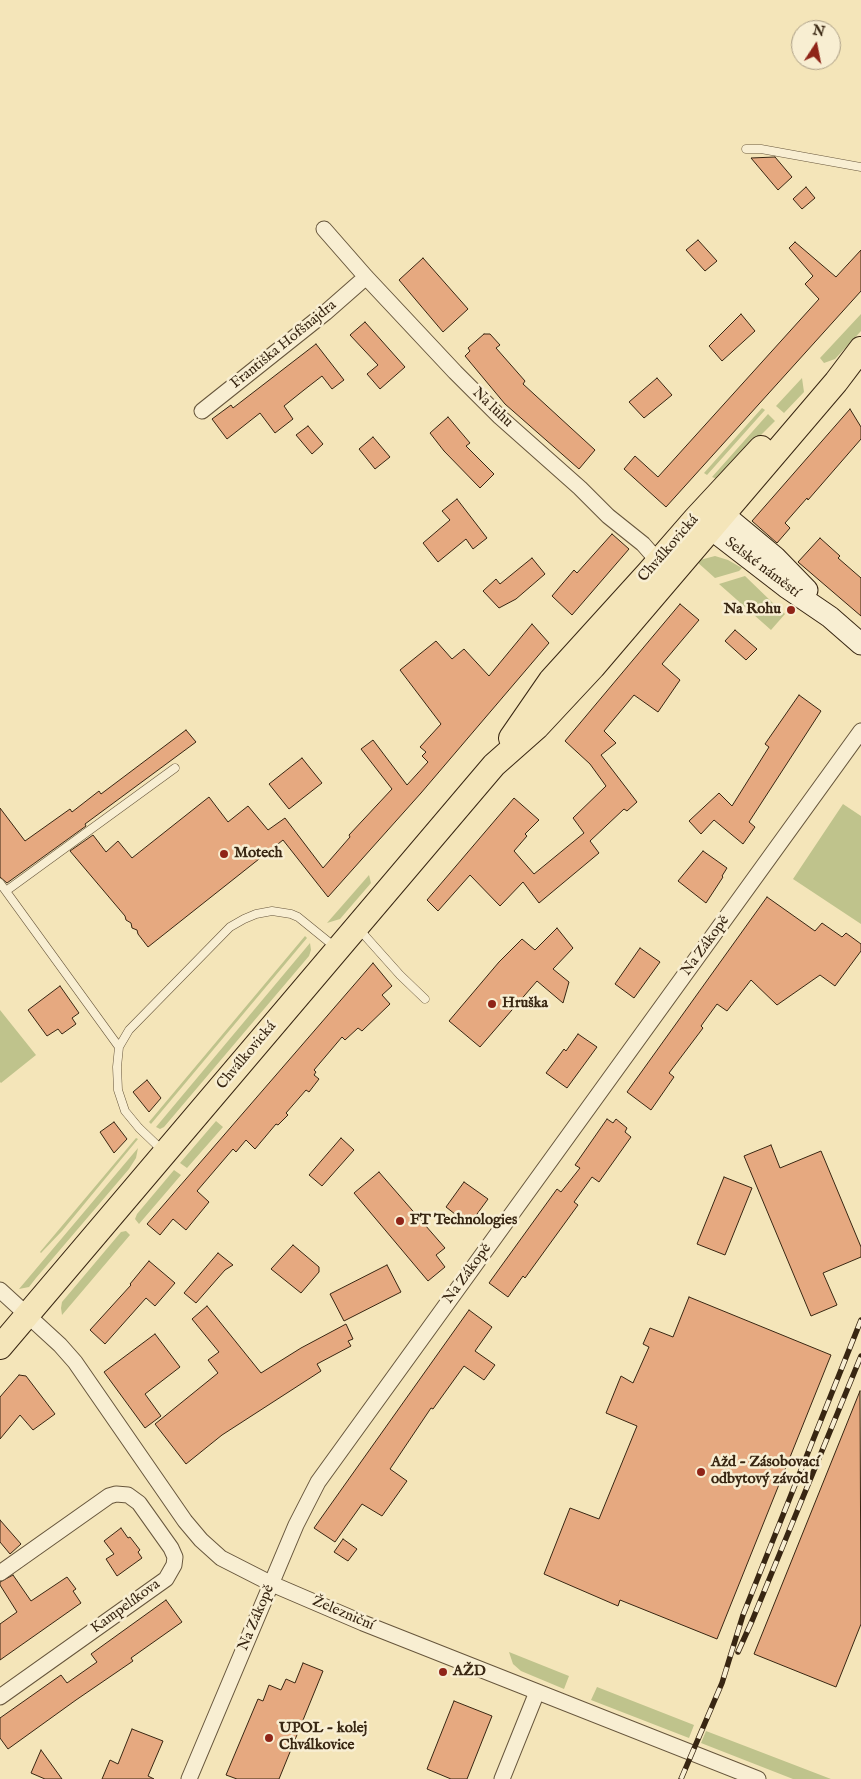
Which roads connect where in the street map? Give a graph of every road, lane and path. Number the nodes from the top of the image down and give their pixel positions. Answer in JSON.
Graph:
{"nodes":[{"id":1,"x":746,"y":149,"type":"dead end"},
{"id":2,"x":861,"y":167,"type":"edge"},
{"id":3,"x":324,"y":229,"type":"dead end"},
{"id":4,"x":366,"y":277,"type":"junction"},
{"id":5,"x":861,"y":347,"type":"edge"},
{"id":6,"x":202,"y":411,"type":"dead end"},
{"id":7,"x":710,"y":516,"type":"junction"},
{"id":8,"x":665,"y":569,"type":"junction"},
{"id":9,"x":861,"y":644,"type":"edge"},
{"id":10,"x":861,"y":731,"type":"edge"},
{"id":11,"x":175,"y":768,"type":"dead end"},
{"id":12,"x":0,"y":883,"type":"edge"},
{"id":13,"x":6,"y":891,"type":"junction"},
{"id":14,"x":357,"y":927,"type":"junction"},
{"id":15,"x":338,"y":949,"type":"junction"},
{"id":16,"x":425,"y":999,"type":"dead end"},
{"id":17,"x":119,"y":1048,"type":"junction"},
{"id":18,"x":165,"y":1154,"type":"junction"},
{"id":19,"x":0,"y":1290,"type":"edge"},
{"id":20,"x":26,"y":1316,"type":"junction"},
{"id":21,"x":0,"y":1347,"type":"edge"},
{"id":22,"x":0,"y":1573,"type":"edge"},
{"id":23,"x":272,"y":1584,"type":"junction"},
{"id":24,"x":537,"y":1692,"type":"junction"},
{"id":25,"x":0,"y":1697,"type":"edge"},
{"id":26,"x":189,"y":1779,"type":"edge"},
{"id":27,"x":502,"y":1779,"type":"edge"},
{"id":28,"x":758,"y":1779,"type":"edge"}],
"edges":[{"from":1,"to":2,"type":"lane"},
{"from":3,"to":4,"type":"street","name":"Na luhu"},
{"from":4,"to":6,"type":"street","name":"Františka Hofšnajdra"},
{"from":4,"to":8,"type":"street","name":"Na luhu"},
{"from":5,"to":7,"type":"main road","name":"Chválkovická"},
{"from":7,"to":8,"type":"main road","name":"Chválkovická"},
{"from":7,"to":9,"type":"street","name":"Selské náměstí"},
{"from":8,"to":14,"type":"main road","name":"Chválkovická"},
{"from":10,"to":23,"type":"street","name":"Na Zákopě"},
{"from":11,"to":13,"type":"lane"},
{"from":12,"to":13,"type":"lane"},
{"from":13,"to":17,"type":"lane"},
{"from":14,"to":15,"type":"main road","name":"Chválkovická"},
{"from":14,"to":16,"type":"lane"},
{"from":15,"to":17,"type":"lane"},
{"from":15,"to":18,"type":"main road","name":"Chválkovická"},
{"from":17,"to":18,"type":"lane"},
{"from":18,"to":20,"type":"main road","name":"Chválkovická"},
{"from":19,"to":20,"type":"street","name":"Železniční"},
{"from":20,"to":21,"type":"main road","name":"Chválkovická"},
{"from":20,"to":23,"type":"street","name":"Železniční"},
{"from":22,"to":25,"type":"street","name":"Kampelíkova"},
{"from":23,"to":24,"type":"street","name":"Železniční"},
{"from":23,"to":26,"type":"street","name":"Na Zákopě"},
{"from":24,"to":27,"type":"street"},
{"from":24,"to":28,"type":"street","name":"Železniční"}]}
